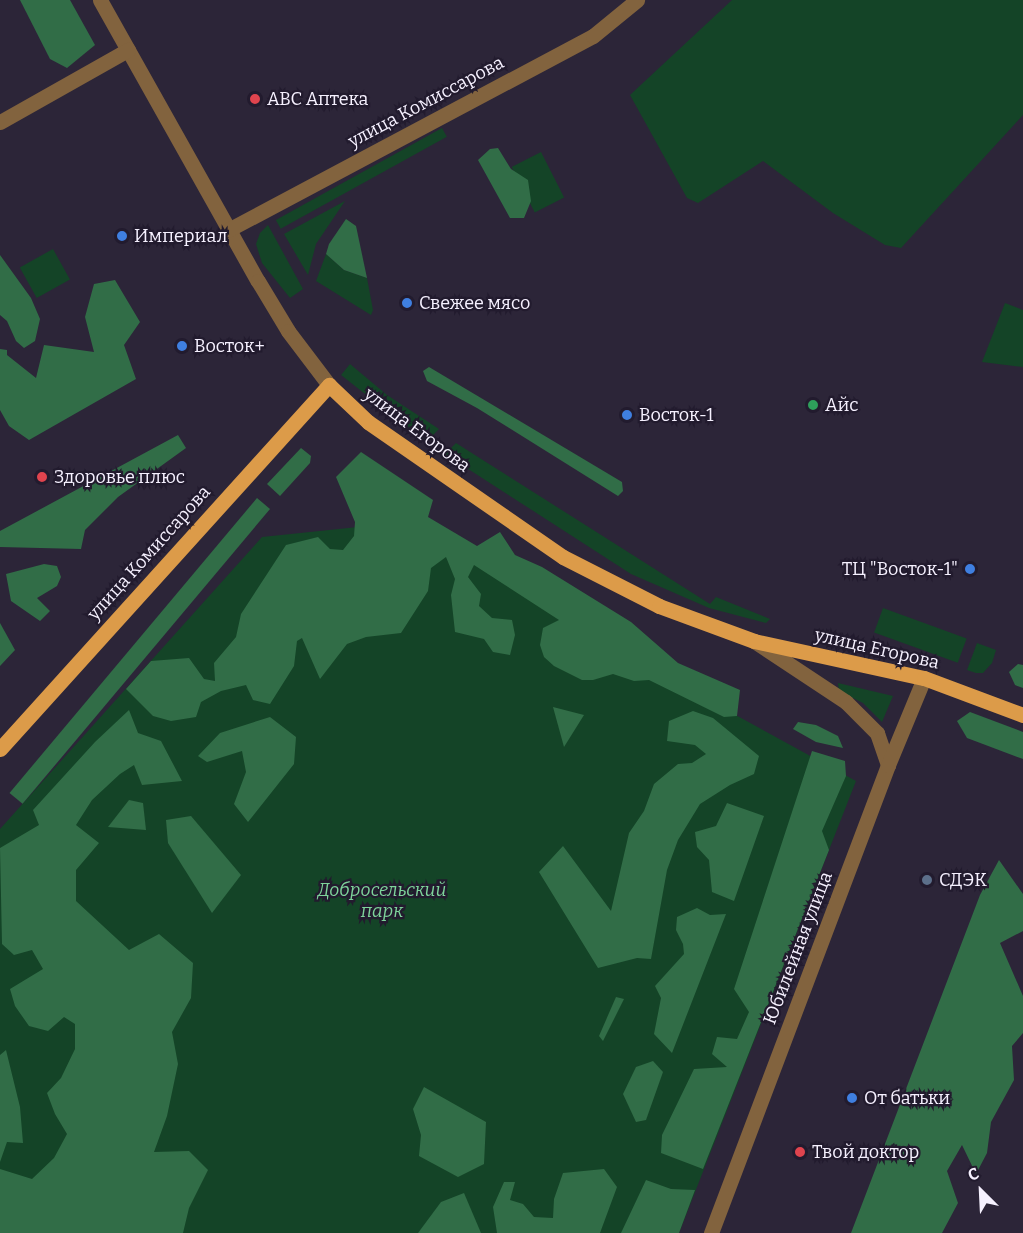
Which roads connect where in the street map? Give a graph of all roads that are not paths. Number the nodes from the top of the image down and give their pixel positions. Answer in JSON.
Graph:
{"nodes":[{"id":1,"x":100,"y":0,"type":"edge"},
{"id":2,"x":637,"y":0,"type":"edge"},
{"id":3,"x":128,"y":50,"type":"junction"},
{"id":4,"x":0,"y":122,"type":"edge"},
{"id":5,"x":228,"y":230,"type":"junction"},
{"id":6,"x":328,"y":385,"type":"junction"},
{"id":7,"x":754,"y":641,"type":"junction"},
{"id":8,"x":924,"y":678,"type":"junction"},
{"id":9,"x":1023,"y":715,"type":"edge"},
{"id":10,"x":0,"y":749,"type":"edge"},
{"id":11,"x":888,"y":765,"type":"junction"},
{"id":12,"x":711,"y":1233,"type":"edge"}],
"edges":[{"from":1,"to":3,"type":"street","name":"улица Егорова"},
{"from":2,"to":5,"type":"street","name":"улица Комиссарова"},
{"from":3,"to":4,"type":"street"},
{"from":3,"to":5,"type":"street","name":"улица Егорова"},
{"from":5,"to":6,"type":"street","name":"улица Егорова"},
{"from":6,"to":7,"type":"main road","name":"улица Егорова"},
{"from":6,"to":10,"type":"main road","name":"улица Комиссарова"},
{"from":7,"to":8,"type":"main road","name":"улица Егорова"},
{"from":7,"to":11,"type":"street","name":"улица Егорова"},
{"from":8,"to":9,"type":"main road","name":"улица Егорова"},
{"from":8,"to":11,"type":"street","name":"Юбилейная улица"},
{"from":11,"to":12,"type":"street","name":"Юбилейная улица"}]}
